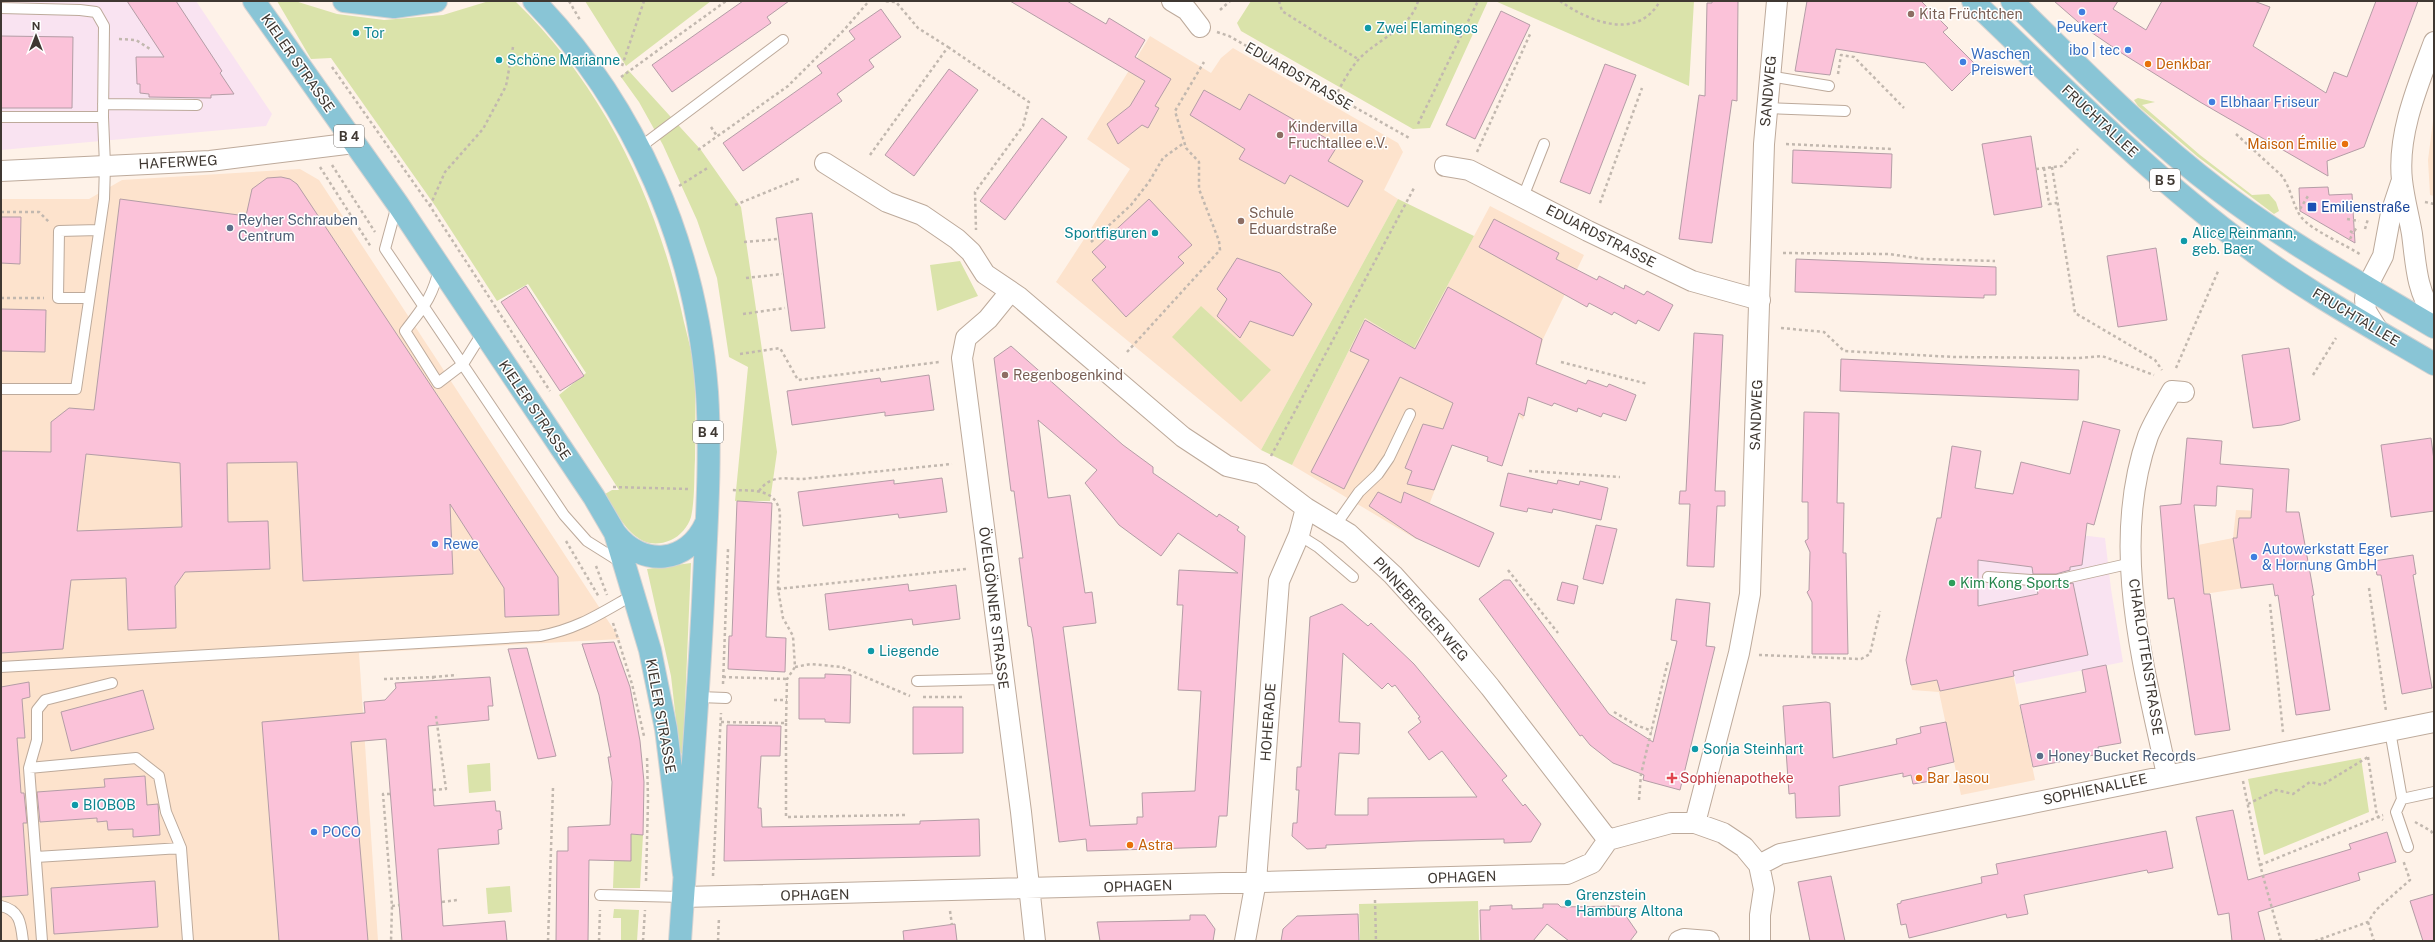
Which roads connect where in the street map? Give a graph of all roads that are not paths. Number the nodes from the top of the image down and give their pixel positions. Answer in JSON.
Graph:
{"nodes":[{"id":1,"x":344,"y":1,"type":"edge"},
{"id":2,"x":433,"y":1,"type":"edge"},
{"id":3,"x":534,"y":1,"type":"edge"},
{"id":4,"x":1172,"y":1,"type":"edge"},
{"id":5,"x":1777,"y":1,"type":"edge"},
{"id":6,"x":1973,"y":1,"type":"edge"},
{"id":7,"x":2012,"y":1,"type":"edge"},
{"id":8,"x":259,"y":5,"type":"edge"},
{"id":9,"x":1,"y":8,"type":"edge"},
{"id":10,"x":1200,"y":26,"type":"dead end"},
{"id":11,"x":783,"y":40,"type":"dead end"},
{"id":12,"x":2434,"y":42,"type":"edge"},
{"id":13,"x":1769,"y":76,"type":"junction"},
{"id":14,"x":1829,"y":86,"type":"dead end"},
{"id":15,"x":104,"y":104,"type":"junction"},
{"id":16,"x":197,"y":105,"type":"dead end"},
{"id":17,"x":1767,"y":108,"type":"junction"},
{"id":18,"x":1844,"y":111,"type":"dead end"},
{"id":19,"x":1,"y":117,"type":"edge"},
{"id":20,"x":102,"y":118,"type":"junction"},
{"id":21,"x":354,"y":143,"type":"junction"},
{"id":22,"x":1544,"y":144,"type":"dead end"},
{"id":23,"x":640,"y":148,"type":"junction"},
{"id":24,"x":825,"y":163,"type":"dead end"},
{"id":25,"x":105,"y":165,"type":"junction"},
{"id":26,"x":1445,"y":166,"type":"dead end"},
{"id":27,"x":1,"y":171,"type":"edge"},
{"id":28,"x":2402,"y":180,"type":"junction"},
{"id":29,"x":1523,"y":197,"type":"junction"},
{"id":30,"x":397,"y":203,"type":"junction"},
{"id":31,"x":99,"y":230,"type":"junction"},
{"id":32,"x":439,"y":266,"type":"junction"},
{"id":33,"x":2367,"y":287,"type":"junction"},
{"id":34,"x":1010,"y":292,"type":"junction"},
{"id":35,"x":89,"y":298,"type":"junction"},
{"id":36,"x":1760,"y":300,"type":"junction"},
{"id":37,"x":425,"y":307,"type":"junction"},
{"id":38,"x":2434,"y":316,"type":"edge"},
{"id":39,"x":2434,"y":327,"type":"edge"},
{"id":40,"x":483,"y":332,"type":"junction"},
{"id":41,"x":2379,"y":332,"type":"junction"},
{"id":42,"x":463,"y":364,"type":"junction"},
{"id":43,"x":2434,"y":364,"type":"edge"},
{"id":44,"x":1,"y":389,"type":"edge"},
{"id":45,"x":2184,"y":392,"type":"dead end"},
{"id":46,"x":1410,"y":414,"type":"dead end"},
{"id":47,"x":1306,"y":508,"type":"junction"},
{"id":48,"x":706,"y":523,"type":"junction"},
{"id":49,"x":1335,"y":526,"type":"junction"},
{"id":50,"x":615,"y":533,"type":"junction"},
{"id":51,"x":1299,"y":535,"type":"junction"},
{"id":52,"x":624,"y":564,"type":"junction"},
{"id":53,"x":2132,"y":564,"type":"junction"},
{"id":54,"x":1353,"y":577,"type":"dead end"},
{"id":55,"x":1988,"y":577,"type":"dead end"},
{"id":56,"x":633,"y":595,"type":"junction"},
{"id":57,"x":1,"y":667,"type":"edge"},
{"id":58,"x":1004,"y":679,"type":"junction"},
{"id":59,"x":917,"y":681,"type":"dead end"},
{"id":60,"x":112,"y":683,"type":"dead end"},
{"id":61,"x":700,"y":697,"type":"junction"},
{"id":62,"x":726,"y":698,"type":"dead end"},
{"id":63,"x":2434,"y":722,"type":"edge"},
{"id":64,"x":2390,"y":731,"type":"junction"},
{"id":65,"x":29,"y":768,"type":"junction"},
{"id":66,"x":2167,"y":775,"type":"junction"},
{"id":67,"x":2434,"y":792,"type":"edge"},
{"id":68,"x":2402,"y":799,"type":"junction"},
{"id":69,"x":1695,"y":823,"type":"junction"},
{"id":70,"x":1608,"y":840,"type":"junction"},
{"id":71,"x":181,"y":848,"type":"junction"},
{"id":72,"x":2404,"y":850,"type":"road end"},
{"id":73,"x":36,"y":857,"type":"junction"},
{"id":74,"x":1759,"y":864,"type":"junction"},
{"id":75,"x":684,"y":874,"type":"junction"},
{"id":76,"x":1256,"y":881,"type":"junction"},
{"id":77,"x":1028,"y":889,"type":"junction"},
{"id":78,"x":600,"y":895,"type":"road end"},
{"id":79,"x":683,"y":897,"type":"junction"},
{"id":80,"x":1,"y":906,"type":"edge"},
{"id":81,"x":23,"y":941,"type":"edge"},
{"id":82,"x":42,"y":941,"type":"edge"},
{"id":83,"x":188,"y":941,"type":"edge"},
{"id":84,"x":680,"y":941,"type":"edge"},
{"id":85,"x":1035,"y":941,"type":"edge"},
{"id":86,"x":1245,"y":941,"type":"edge"},
{"id":87,"x":1678,"y":941,"type":"edge"},
{"id":88,"x":1709,"y":941,"type":"edge"},
{"id":89,"x":1760,"y":941,"type":"edge"}],
"edges":[{"from":1,"to":2,"type":"main road"},
{"from":3,"to":23,"type":"main road","name":"KIELER STRASSE","number":"B 4"},
{"from":4,"to":10,"type":"street"},
{"from":5,"to":13,"type":"street","name":"SANDWEG"},
{"from":6,"to":41,"type":"main road","name":"FRUCHTALLEE","number":"B 5"},
{"from":7,"to":33,"type":"main road","name":"FRUCHTALLEE","number":"B 5"},
{"from":8,"to":21,"type":"main road","name":"KIELER STRASSE","number":"B 4"},
{"from":9,"to":15,"type":"lane"},
{"from":11,"to":23,"type":"lane"},
{"from":12,"to":28,"type":"street"},
{"from":13,"to":14,"type":"lane"},
{"from":13,"to":17,"type":"street","name":"SANDWEG"},
{"from":15,"to":16,"type":"lane"},
{"from":15,"to":20,"type":"lane"},
{"from":17,"to":18,"type":"lane"},
{"from":17,"to":36,"type":"street","name":"SANDWEG"},
{"from":19,"to":20,"type":"lane"},
{"from":20,"to":25,"type":"lane"},
{"from":21,"to":25,"type":"street","name":"HAFERWEG"},
{"from":21,"to":30,"type":"main road","name":"KIELER STRASSE","number":"B 4"},
{"from":22,"to":29,"type":"lane"},
{"from":23,"to":48,"type":"main road","name":"KIELER STRASSE","number":"B 4"},
{"from":24,"to":34,"type":"street","name":"PINNEBERGER WEG"},
{"from":25,"to":27,"type":"street","name":"HAFERWEG"},
{"from":25,"to":31,"type":"lane"},
{"from":26,"to":29,"type":"street","name":"EDUARDSTRASSE"},
{"from":28,"to":33,"type":"street"},
{"from":28,"to":38,"type":"street"},
{"from":29,"to":36,"type":"street","name":"EDUARDSTRASSE"},
{"from":30,"to":32,"type":"main road","name":"KIELER STRASSE","number":"B 4"},
{"from":30,"to":37,"type":"lane"},
{"from":31,"to":35,"type":"lane"},
{"from":31,"to":35,"type":"lane"},
{"from":32,"to":37,"type":"lane"},
{"from":32,"to":40,"type":"main road","name":"KIELER STRASSE","number":"B 4"},
{"from":33,"to":39,"type":"main road","name":"FRUCHTALLEE","number":"B 5"},
{"from":33,"to":41,"type":"street"},
{"from":34,"to":47,"type":"street","name":"PINNEBERGER WEG"},
{"from":34,"to":58,"type":"street","name":"ÖVELGÖNNER STRASSE"},
{"from":35,"to":44,"type":"lane"},
{"from":36,"to":69,"type":"street","name":"SANDWEG"},
{"from":37,"to":42,"type":"lane"},
{"from":37,"to":42,"type":"lane"},
{"from":40,"to":42,"type":"lane"},
{"from":40,"to":50,"type":"main road","name":"KIELER STRASSE","number":"B 4"},
{"from":41,"to":43,"type":"main road","name":"FRUCHTALLEE","number":"B 5"},
{"from":42,"to":52,"type":"lane"},
{"from":45,"to":53,"type":"street","name":"CHARLOTTENSTRASSE"},
{"from":46,"to":49,"type":"lane"},
{"from":47,"to":49,"type":"street","name":"PINNEBERGER WEG"},
{"from":47,"to":51,"type":"street","name":"HOHERADE"},
{"from":48,"to":50,"type":"main road","number":"B 4"},
{"from":48,"to":61,"type":"main road","name":"KIELER STRASSE","number":"B 4"},
{"from":49,"to":70,"type":"street","name":"PINNEBERGER WEG"},
{"from":50,"to":52,"type":"main road","name":"KIELER STRASSE","number":"B 4"},
{"from":51,"to":54,"type":"lane"},
{"from":51,"to":76,"type":"street","name":"HOHERADE"},
{"from":52,"to":56,"type":"main road","name":"KIELER STRASSE","number":"B 4"},
{"from":53,"to":55,"type":"lane"},
{"from":53,"to":66,"type":"street","name":"CHARLOTTENSTRASSE"},
{"from":56,"to":57,"type":"lane"},
{"from":56,"to":75,"type":"main road","name":"KIELER STRASSE","number":"B 4"},
{"from":58,"to":59,"type":"lane"},
{"from":58,"to":77,"type":"street","name":"ÖVELGÖNNER STRASSE"},
{"from":60,"to":65,"type":"lane"},
{"from":61,"to":62,"type":"lane"},
{"from":61,"to":75,"type":"main road","name":"KIELER STRASSE","number":"B 4"},
{"from":63,"to":64,"type":"street","name":"SOPHIENALLEE"},
{"from":64,"to":66,"type":"street","name":"SOPHIENALLEE"},
{"from":64,"to":68,"type":"lane"},
{"from":65,"to":71,"type":"lane"},
{"from":65,"to":73,"type":"lane"},
{"from":66,"to":74,"type":"street","name":"SOPHIENALLEE"},
{"from":67,"to":68,"type":"lane"},
{"from":68,"to":72,"type":"lane"},
{"from":69,"to":70,"type":"street"},
{"from":69,"to":74,"type":"street"},
{"from":70,"to":76,"type":"street","name":"OPHAGEN"},
{"from":71,"to":73,"type":"lane"},
{"from":71,"to":83,"type":"lane"},
{"from":73,"to":82,"type":"lane"},
{"from":74,"to":89,"type":"street"},
{"from":75,"to":79,"type":"main road","name":"KIELER STRASSE","number":"B 4"},
{"from":76,"to":77,"type":"street","name":"OPHAGEN"},
{"from":76,"to":86,"type":"street","name":"HOHERADE"},
{"from":77,"to":79,"type":"street","name":"OPHAGEN"},
{"from":77,"to":85,"type":"street","name":"ÖVELGÖNNER STRASSE"},
{"from":78,"to":79,"type":"lane"},
{"from":79,"to":84,"type":"main road","name":"KIELER STRASSE","number":"B 4"},
{"from":80,"to":81,"type":"lane"},
{"from":87,"to":88,"type":"street"}]}
